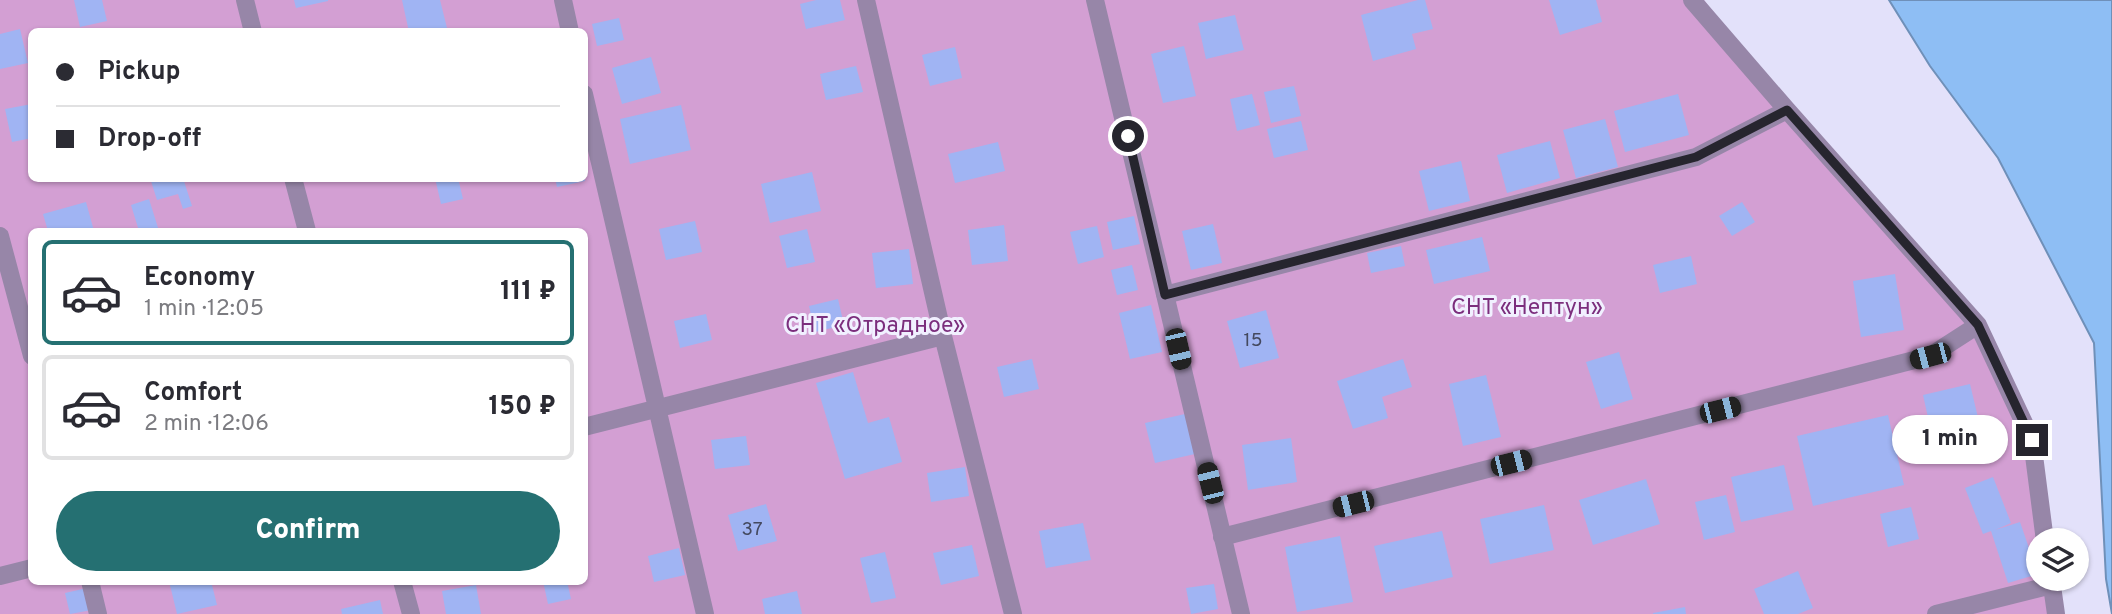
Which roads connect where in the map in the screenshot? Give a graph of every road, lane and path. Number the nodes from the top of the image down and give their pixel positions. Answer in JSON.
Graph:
{"nodes":[{"id":1,"x":245,"y":0,"type":"edge"},
{"id":2,"x":563,"y":0,"type":"edge"},
{"id":3,"x":866,"y":0,"type":"edge"},
{"id":4,"x":1095,"y":0,"type":"edge"},
{"id":5,"x":1692,"y":0,"type":"edge"},
{"id":6,"x":252,"y":28,"type":"edge"},
{"id":7,"x":569,"y":28,"type":"edge"},
{"id":8,"x":1787,"y":110,"type":"junction"},
{"id":9,"x":588,"y":112,"type":"edge"},
{"id":10,"x":294,"y":182,"type":"edge"},
{"id":11,"x":306,"y":228,"type":"edge"},
{"id":12,"x":0,"y":236,"type":"edge"},
{"id":13,"x":1165,"y":295,"type":"junction"},
{"id":14,"x":1978,"y":325,"type":"junction"},
{"id":15,"x":943,"y":336,"type":"junction"},
{"id":16,"x":28,"y":341,"type":"edge"},
{"id":17,"x":656,"y":409,"type":"junction"},
{"id":18,"x":588,"y":427,"type":"edge"},
{"id":19,"x":2043,"y":528,"type":"edge"},
{"id":20,"x":1222,"y":537,"type":"junction"},
{"id":21,"x":28,"y":569,"type":"edge"},
{"id":22,"x":0,"y":576,"type":"edge"},
{"id":23,"x":91,"y":585,"type":"edge"},
{"id":24,"x":403,"y":585,"type":"edge"},
{"id":25,"x":2026,"y":589,"type":"edge"},
{"id":26,"x":2052,"y":591,"type":"edge"},
{"id":27,"x":98,"y":614,"type":"edge"},
{"id":28,"x":411,"y":614,"type":"edge"},
{"id":29,"x":705,"y":614,"type":"edge"},
{"id":30,"x":1013,"y":614,"type":"edge"},
{"id":31,"x":1241,"y":614,"type":"edge"},
{"id":32,"x":1936,"y":614,"type":"edge"},
{"id":33,"x":2056,"y":614,"type":"edge"}],
"edges":[{"from":1,"to":6,"type":"street"},
{"from":2,"to":7,"type":"street"},
{"from":3,"to":15,"type":"street"},
{"from":4,"to":13,"type":"street"},
{"from":5,"to":8,"type":"street"},
{"from":8,"to":13,"type":"street"},
{"from":8,"to":14,"type":"street"},
{"from":9,"to":17,"type":"street"},
{"from":10,"to":11,"type":"street"},
{"from":12,"to":16,"type":"street"},
{"from":13,"to":20,"type":"street"},
{"from":14,"to":19,"type":"street"},
{"from":14,"to":20,"type":"street"},
{"from":15,"to":17,"type":"street"},
{"from":15,"to":30,"type":"street"},
{"from":17,"to":18,"type":"street"},
{"from":17,"to":29,"type":"street"},
{"from":20,"to":31,"type":"street"},
{"from":21,"to":22,"type":"street"},
{"from":23,"to":27,"type":"street"},
{"from":24,"to":28,"type":"street"},
{"from":25,"to":32,"type":"street"},
{"from":26,"to":33,"type":"street"}]}
